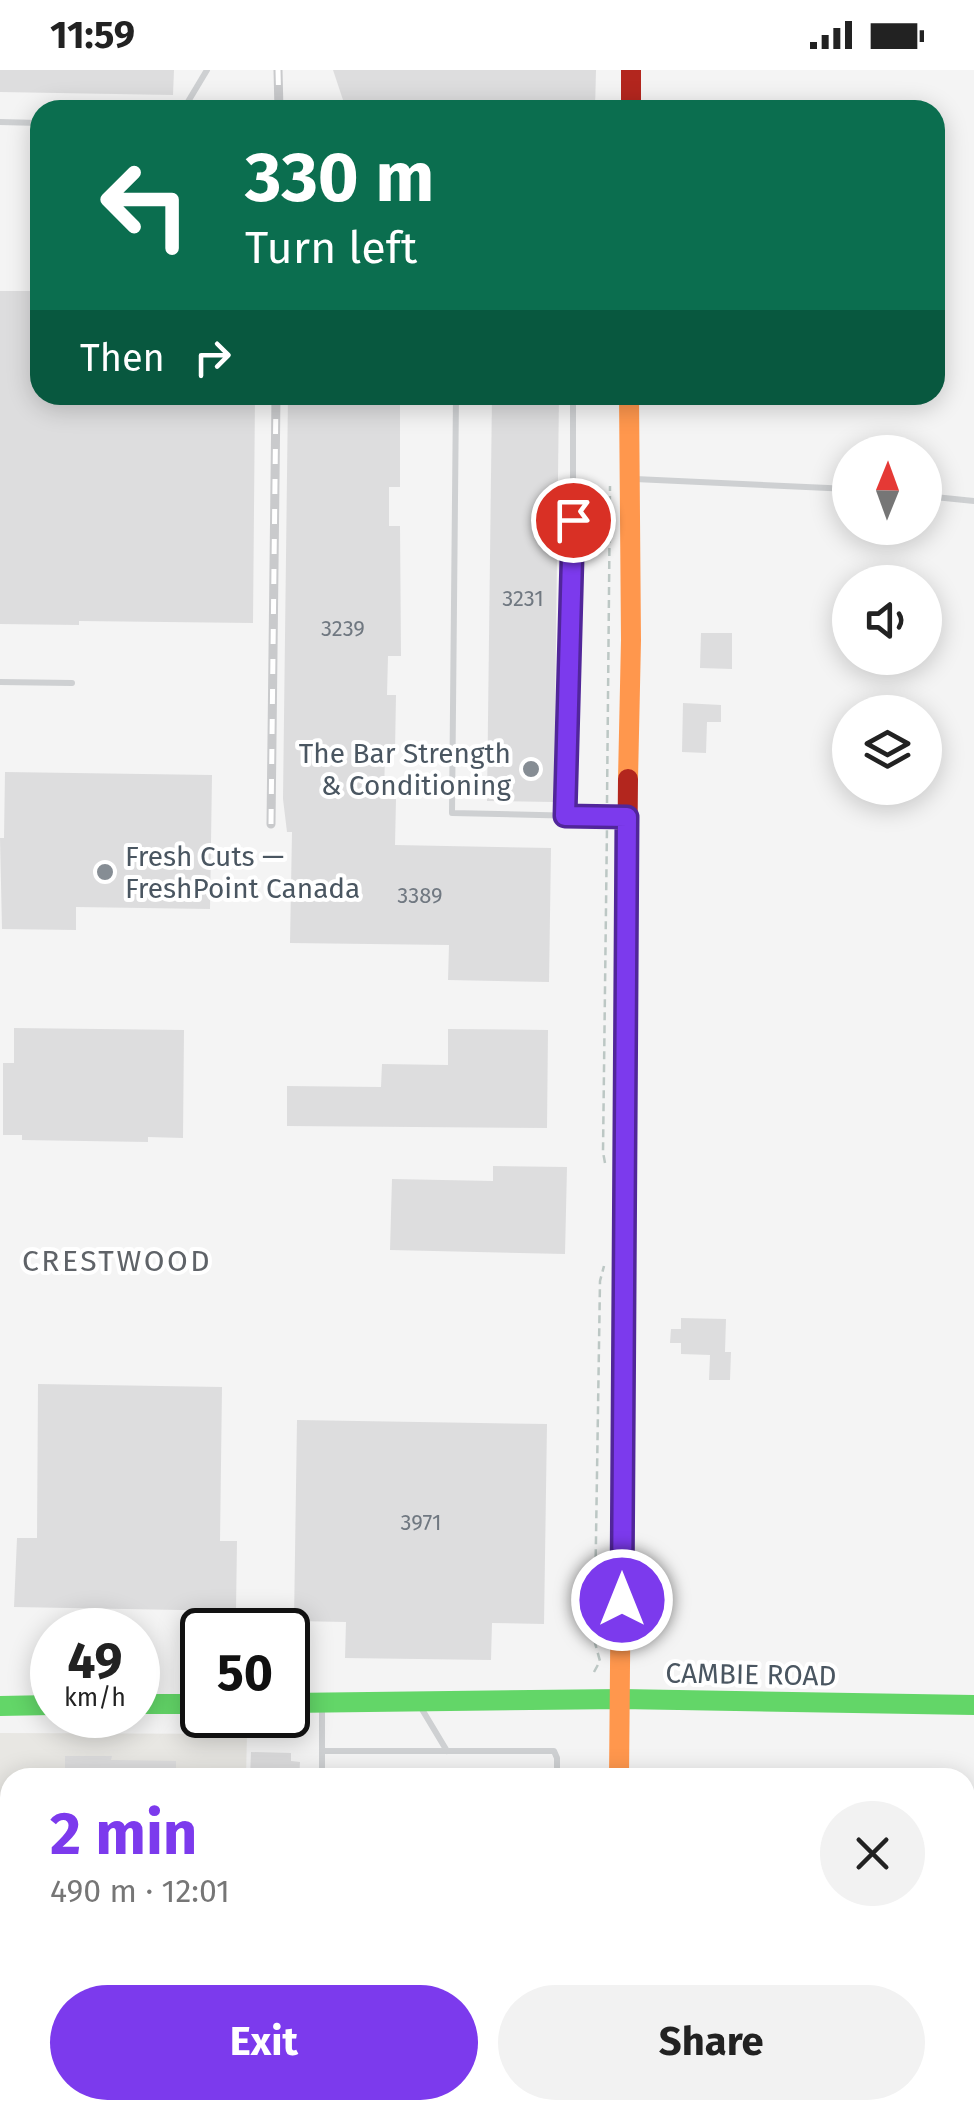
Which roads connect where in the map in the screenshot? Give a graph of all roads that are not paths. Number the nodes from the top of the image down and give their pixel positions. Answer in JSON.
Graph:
{"nodes":[{"id":1,"x":207,"y":70,"type":"edge"},
{"id":2,"x":632,"y":70,"type":"edge"},
{"id":3,"x":189,"y":100,"type":"edge"},
{"id":4,"x":631,"y":100,"type":"edge"},
{"id":5,"x":0,"y":122,"type":"edge"},
{"id":6,"x":30,"y":123,"type":"edge"},
{"id":7,"x":456,"y":405,"type":"edge"},
{"id":8,"x":572,"y":405,"type":"edge"},
{"id":9,"x":628,"y":405,"type":"edge"},
{"id":10,"x":620,"y":475,"type":"junction"},
{"id":11,"x":832,"y":488,"type":"edge"},
{"id":12,"x":942,"y":497,"type":"edge"},
{"id":13,"x":974,"y":500,"type":"edge"},
{"id":14,"x":0,"y":682,"type":"edge"},
{"id":15,"x":72,"y":682,"type":"dead end"},
{"id":16,"x":565,"y":816,"type":"junction"},
{"id":17,"x":617,"y":817,"type":"junction"},
{"id":18,"x":621,"y":1699,"type":"junction"},
{"id":19,"x":416,"y":1701,"type":"junction"},
{"id":20,"x":310,"y":1702,"type":"edge"},
{"id":21,"x":322,"y":1702,"type":"junction"},
{"id":22,"x":30,"y":1705,"type":"edge"},
{"id":23,"x":974,"y":1705,"type":"edge"},
{"id":24,"x":0,"y":1706,"type":"edge"},
{"id":25,"x":322,"y":1751,"type":"junction"},
{"id":26,"x":448,"y":1751,"type":"junction"},
{"id":27,"x":322,"y":1768,"type":"edge"},
{"id":28,"x":557,"y":1768,"type":"edge"},
{"id":29,"x":619,"y":1768,"type":"edge"}],
"edges":[{"from":1,"to":3,"type":"lane"},
{"from":2,"to":4,"type":"main road"},
{"from":5,"to":6,"type":"lane"},
{"from":7,"to":16,"type":"lane"},
{"from":8,"to":16,"type":"lane"},
{"from":9,"to":10,"type":"main road"},
{"from":10,"to":11,"type":"lane"},
{"from":10,"to":17,"type":"main road"},
{"from":12,"to":13,"type":"lane"},
{"from":14,"to":15,"type":"lane"},
{"from":16,"to":17,"type":"lane"},
{"from":17,"to":18,"type":"main road"},
{"from":18,"to":19,"type":"main road","name":"CAMBIE ROAD"},
{"from":18,"to":23,"type":"main road","name":"CAMBIE ROAD"},
{"from":18,"to":29,"type":"main road"},
{"from":19,"to":21,"type":"main road","name":"CAMBIE ROAD"},
{"from":19,"to":26,"type":"lane"},
{"from":20,"to":21,"type":"main road","name":"CAMBIE ROAD"},
{"from":21,"to":25,"type":"lane"},
{"from":22,"to":24,"type":"main road"},
{"from":25,"to":26,"type":"lane"},
{"from":25,"to":27,"type":"lane"},
{"from":26,"to":28,"type":"lane"}]}
